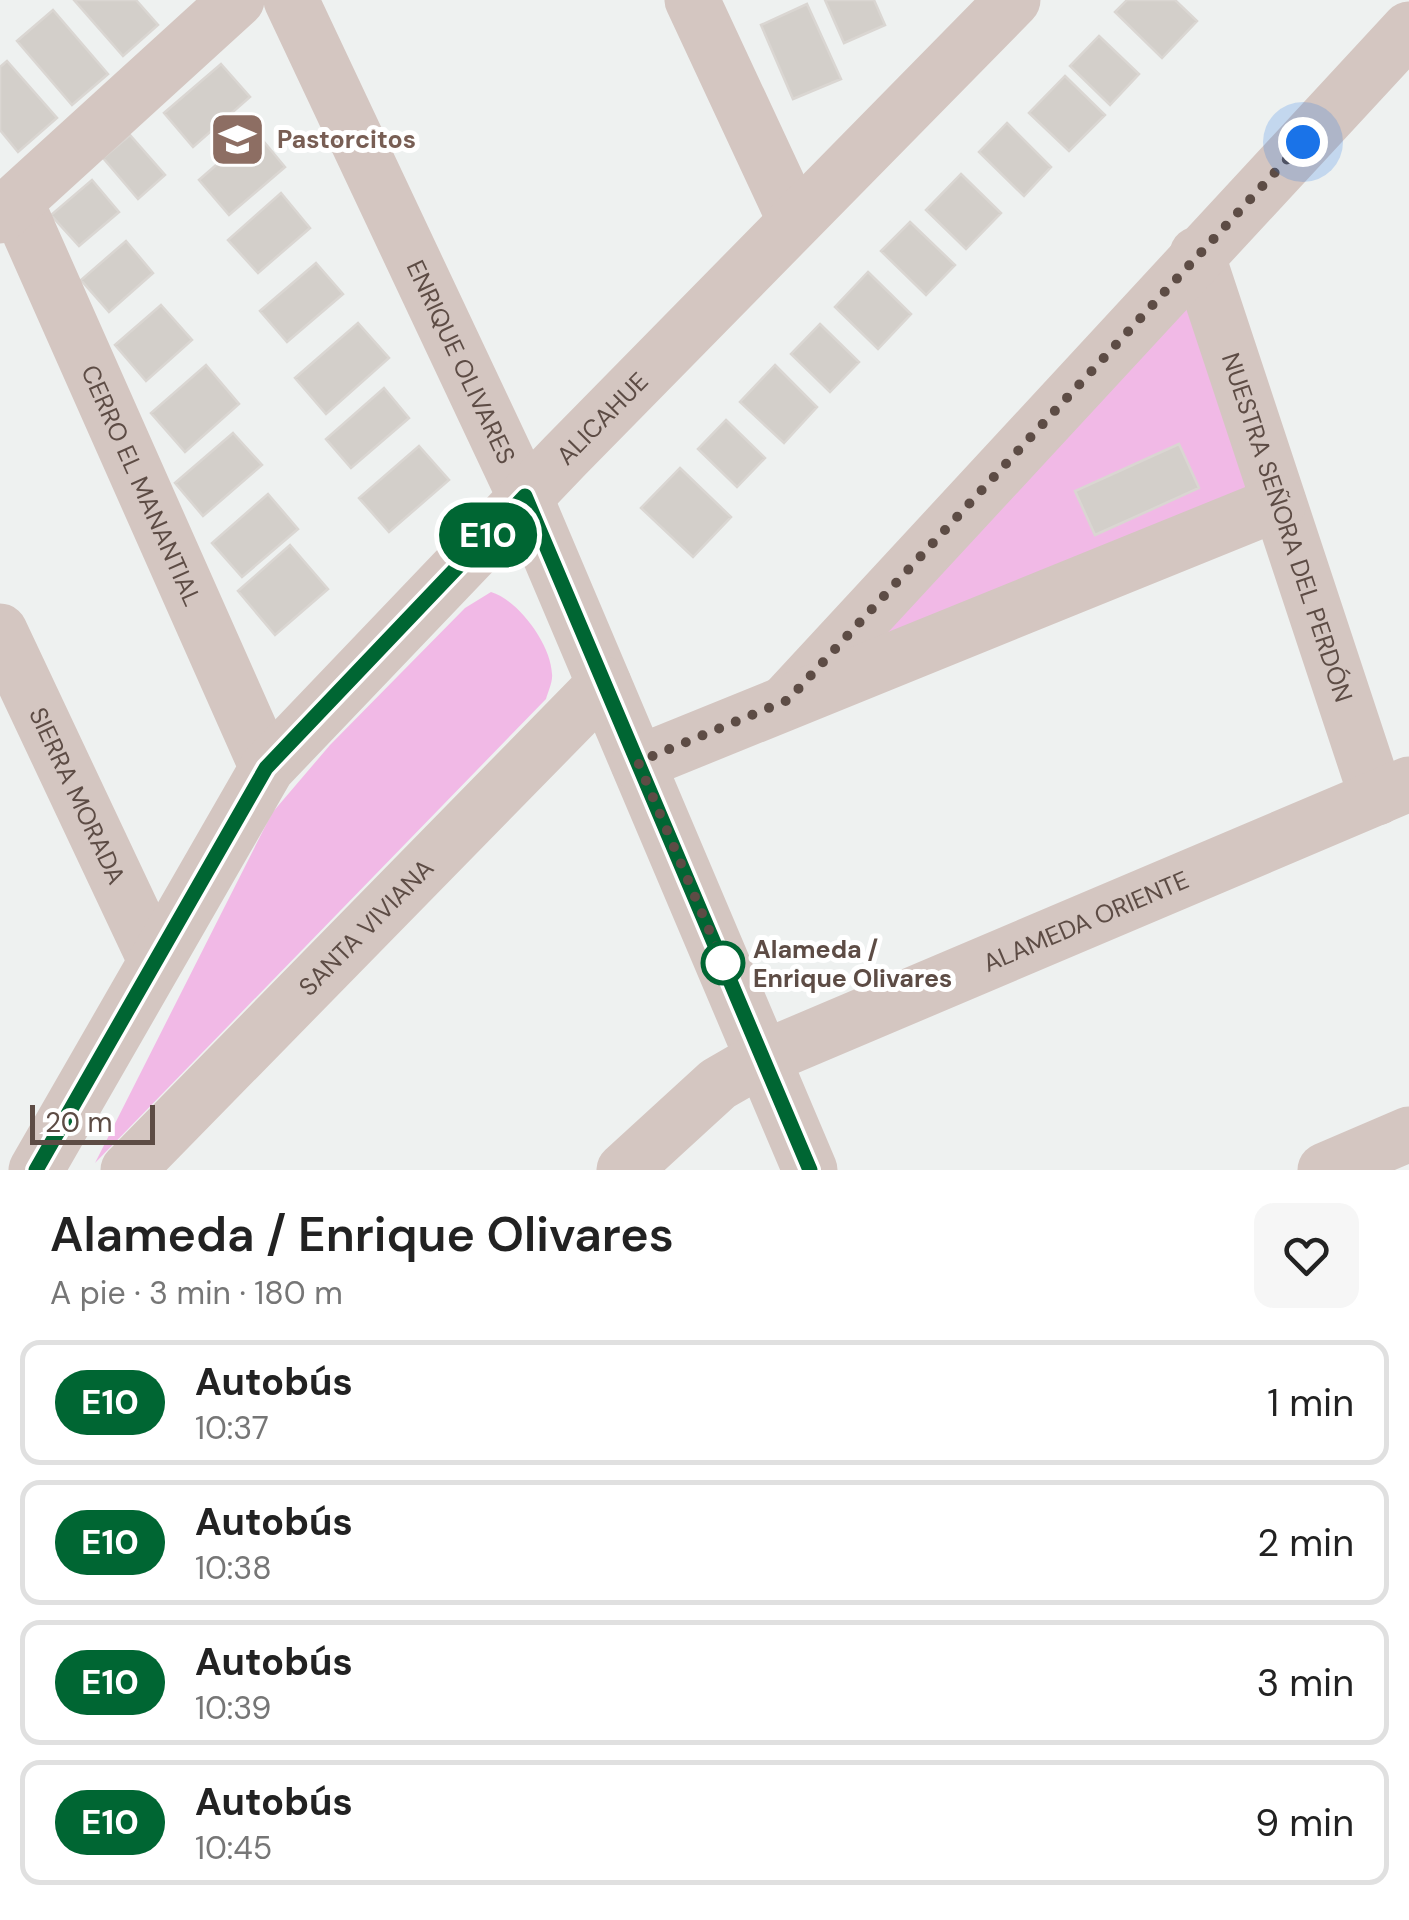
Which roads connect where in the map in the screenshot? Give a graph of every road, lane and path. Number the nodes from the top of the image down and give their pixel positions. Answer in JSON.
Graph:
{"nodes":[{"id":1,"x":237,"y":0,"type":"edge"},
{"id":2,"x":291,"y":0,"type":"edge"},
{"id":3,"x":692,"y":0,"type":"edge"},
{"id":4,"x":1013,"y":0,"type":"edge"},
{"id":5,"x":1409,"y":30,"type":"edge"},
{"id":6,"x":8,"y":209,"type":"edge"},
{"id":7,"x":795,"y":221,"type":"junction"},
{"id":8,"x":1197,"y":254,"type":"junction"},
{"id":9,"x":525,"y":496,"type":"junction"},
{"id":10,"x":1279,"y":503,"type":"junction"},
{"id":11,"x":0,"y":631,"type":"edge"},
{"id":12,"x":604,"y":684,"type":"junction"},
{"id":13,"x":788,"y":700,"type":"junction"},
{"id":14,"x":638,"y":762,"type":"junction"},
{"id":15,"x":266,"y":768,"type":"junction"},
{"id":16,"x":1393,"y":791,"type":"edge"},
{"id":17,"x":154,"y":960,"type":"junction"},
{"id":18,"x":763,"y":1058,"type":"junction"},
{"id":19,"x":1409,"y":1134,"type":"edge"},
{"id":20,"x":36,"y":1170,"type":"edge"},
{"id":21,"x":128,"y":1170,"type":"edge"},
{"id":22,"x":624,"y":1170,"type":"edge"},
{"id":23,"x":810,"y":1170,"type":"edge"},
{"id":24,"x":1325,"y":1170,"type":"edge"}],
"edges":[{"from":1,"to":6,"type":"street"},
{"from":2,"to":9,"type":"street","name":"ENRIQUE OLIVARES"},
{"from":3,"to":7,"type":"street"},
{"from":4,"to":7,"type":"street","name":"ALICAHUE"},
{"from":5,"to":8,"type":"street"},
{"from":6,"to":15,"type":"street","name":"CERRO EL MANANTIAL"},
{"from":7,"to":9,"type":"street","name":"ALICAHUE"},
{"from":8,"to":10,"type":"street","name":"NUESTRA SEÑORA DEL PERDÓN"},
{"from":8,"to":13,"type":"street"},
{"from":9,"to":12,"type":"street","name":"ENRIQUE OLIVARES"},
{"from":9,"to":15,"type":"street","name":"ALICAHUE"},
{"from":10,"to":13,"type":"street"},
{"from":10,"to":16,"type":"street","name":"NUESTRA SEÑORA DEL PERDÓN"},
{"from":11,"to":17,"type":"street","name":"SIERRA MORADA"},
{"from":12,"to":14,"type":"street","name":"ENRIQUE OLIVARES"},
{"from":12,"to":21,"type":"street","name":"SANTA VIVIANA"},
{"from":13,"to":14,"type":"street"},
{"from":14,"to":18,"type":"street","name":"ENRIQUE OLIVARES"},
{"from":15,"to":17,"type":"street","name":"ALICAHUE"},
{"from":16,"to":18,"type":"street","name":"ALAMEDA ORIENTE"},
{"from":17,"to":20,"type":"street","name":"ALICAHUE"},
{"from":18,"to":22,"type":"street","name":"ALAMEDA ORIENTE"},
{"from":18,"to":23,"type":"street","name":"ENRIQUE OLIVARES"},
{"from":19,"to":24,"type":"street"}]}
